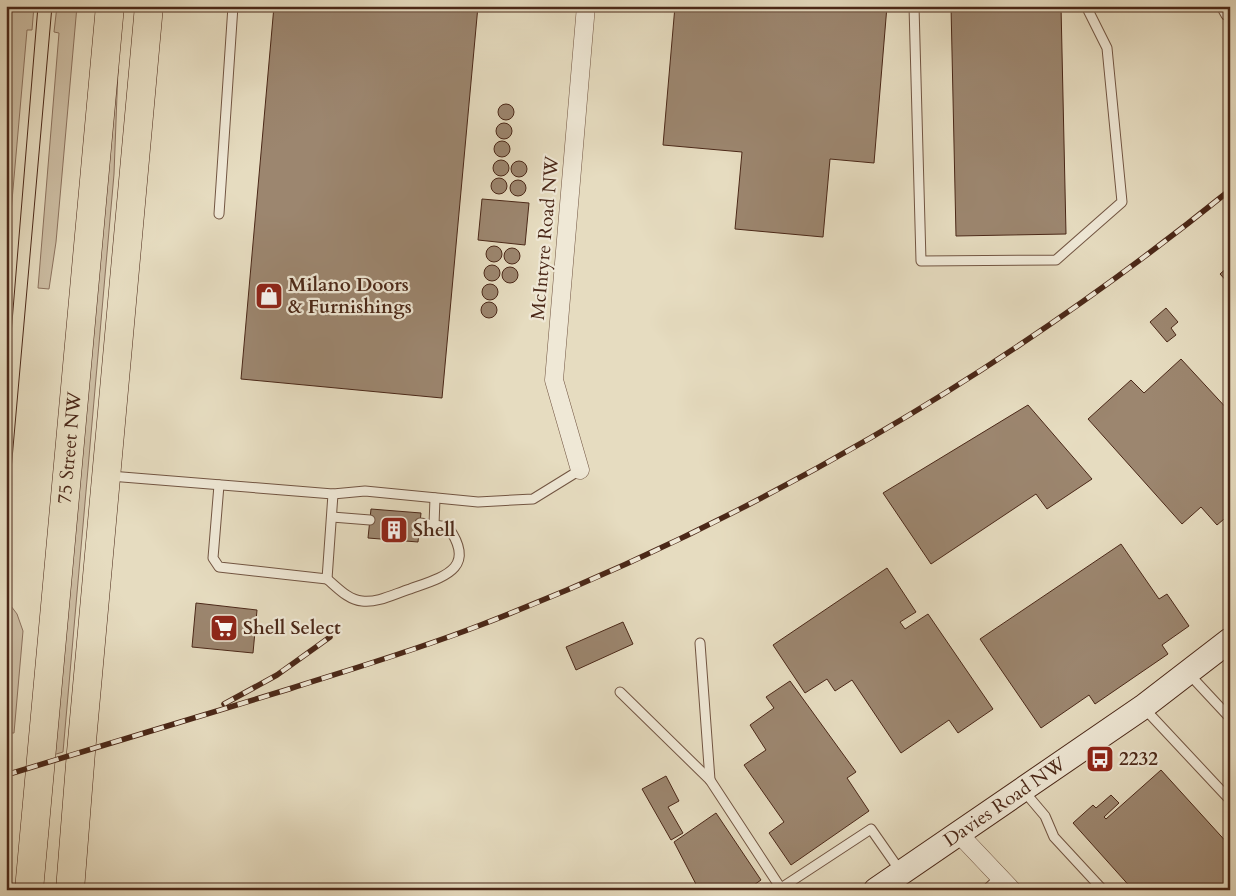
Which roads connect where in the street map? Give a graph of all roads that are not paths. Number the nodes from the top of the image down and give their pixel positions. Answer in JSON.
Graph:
{"nodes":[{"id":1,"x":110,"y":6,"type":"edge"},
{"id":2,"x":149,"y":6,"type":"edge"},
{"id":3,"x":233,"y":6,"type":"edge"},
{"id":4,"x":586,"y":6,"type":"edge"},
{"id":5,"x":914,"y":6,"type":"edge"},
{"id":6,"x":1086,"y":6,"type":"edge"},
{"id":7,"x":1221,"y":6,"type":"edge"},
{"id":8,"x":1226,"y":15,"type":"dead end"},
{"id":9,"x":219,"y":214,"type":"dead end"},
{"id":10,"x":580,"y":470,"type":"joint"},
{"id":11,"x":106,"y":476,"type":"junction"},
{"id":12,"x":219,"y":485,"type":"junction"},
{"id":13,"x":333,"y":494,"type":"junction"},
{"id":14,"x":435,"y":498,"type":"junction"},
{"id":15,"x":332,"y":517,"type":"junction"},
{"id":16,"x":370,"y":520,"type":"dead end"},
{"id":17,"x":420,"y":523,"type":"dead end"},
{"id":18,"x":434,"y":524,"type":"junction"},
{"id":19,"x":327,"y":579,"type":"junction"},
{"id":20,"x":1230,"y":640,"type":"edge"},
{"id":21,"x":700,"y":643,"type":"dead end"},
{"id":22,"x":1188,"y":674,"type":"junction"},
{"id":23,"x":620,"y":692,"type":"dead end"},
{"id":24,"x":1143,"y":707,"type":"junction"},
{"id":25,"x":1230,"y":718,"type":"edge"},
{"id":26,"x":710,"y":780,"type":"junction"},
{"id":27,"x":1023,"y":790,"type":"junction"},
{"id":28,"x":1230,"y":800,"type":"edge"},
{"id":29,"x":959,"y":834,"type":"junction"},
{"id":30,"x":901,"y":872,"type":"junction"},
{"id":31,"x":1006,"y":884,"type":"edge"},
{"id":32,"x":780,"y":889,"type":"edge"},
{"id":33,"x":29,"y":890,"type":"edge"},
{"id":34,"x":70,"y":890,"type":"edge"},
{"id":35,"x":876,"y":890,"type":"edge"},
{"id":36,"x":986,"y":890,"type":"edge"},
{"id":37,"x":1104,"y":890,"type":"edge"}],
"edges":[{"from":1,"to":33,"type":"main road","name":"75 Street NW"},
{"from":2,"to":11,"type":"main road","name":"75 Street NW"},
{"from":3,"to":9,"type":"lane"},
{"from":4,"to":10,"type":"street","name":"McIntyre Road NW"},
{"from":5,"to":6,"type":"lane"},
{"from":7,"to":8,"type":"lane"},
{"from":10,"to":14,"type":"lane"},
{"from":11,"to":12,"type":"lane"},
{"from":11,"to":34,"type":"main road","name":"75 Street NW"},
{"from":12,"to":13,"type":"lane"},
{"from":12,"to":19,"type":"lane"},
{"from":13,"to":14,"type":"lane"},
{"from":13,"to":15,"type":"lane"},
{"from":14,"to":18,"type":"lane"},
{"from":15,"to":16,"type":"lane"},
{"from":15,"to":19,"type":"lane"},
{"from":17,"to":18,"type":"lane"},
{"from":18,"to":19,"type":"lane"},
{"from":20,"to":22,"type":"street","name":"Davies Road NW"},
{"from":21,"to":26,"type":"lane"},
{"from":22,"to":24,"type":"street","name":"Davies Road NW"},
{"from":22,"to":25,"type":"lane"},
{"from":23,"to":26,"type":"lane"},
{"from":24,"to":27,"type":"street","name":"Davies Road NW"},
{"from":24,"to":28,"type":"lane"},
{"from":26,"to":32,"type":"lane"},
{"from":27,"to":29,"type":"street","name":"Davies Road NW"},
{"from":27,"to":37,"type":"lane"},
{"from":29,"to":30,"type":"street","name":"Davies Road NW"},
{"from":29,"to":31,"type":"street"},
{"from":30,"to":32,"type":"lane"},
{"from":30,"to":35,"type":"street","name":"Davies Road NW"},
{"from":31,"to":36,"type":"lane"}]}
